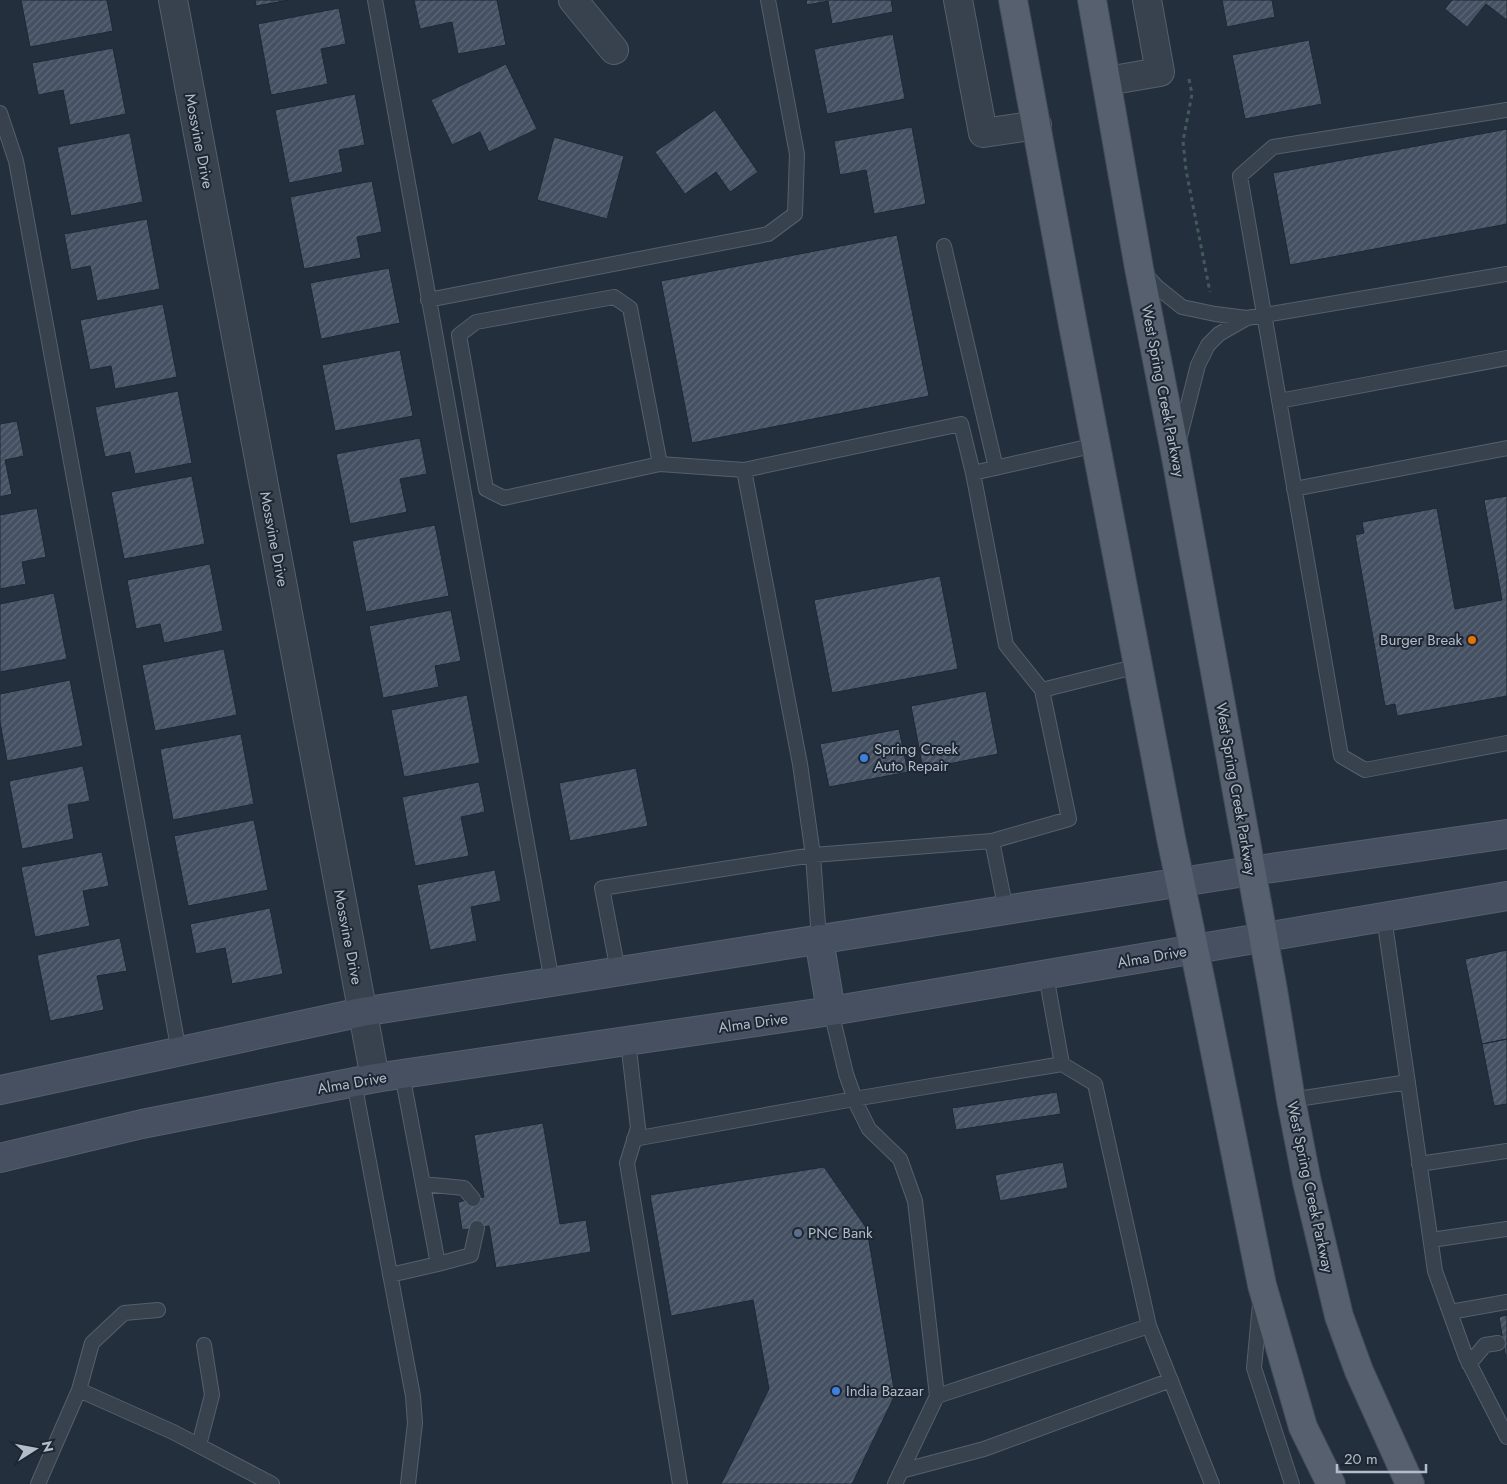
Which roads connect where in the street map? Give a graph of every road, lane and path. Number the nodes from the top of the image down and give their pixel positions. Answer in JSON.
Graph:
{"nodes":[{"id":1,"x":172,"y":0,"type":"edge"},
{"id":2,"x":375,"y":0,"type":"edge"},
{"id":3,"x":573,"y":0,"type":"edge"},
{"id":4,"x":768,"y":0,"type":"edge"},
{"id":5,"x":958,"y":0,"type":"edge"},
{"id":6,"x":1013,"y":0,"type":"edge"},
{"id":7,"x":1092,"y":0,"type":"edge"},
{"id":8,"x":1147,"y":0,"type":"edge"},
{"id":9,"x":614,"y":50,"type":"dead end"},
{"id":10,"x":1107,"y":81,"type":"junction"},
{"id":11,"x":1192,"y":94,"type":"dead end"},
{"id":12,"x":1507,"y":110,"type":"edge"},
{"id":13,"x":0,"y":113,"type":"edge"},
{"id":14,"x":1037,"y":125,"type":"junction"},
{"id":15,"x":944,"y":246,"type":"dead end"},
{"id":16,"x":1139,"y":268,"type":"junction"},
{"id":17,"x":1507,"y":274,"type":"edge"},
{"id":18,"x":428,"y":300,"type":"junction"},
{"id":19,"x":1215,"y":314,"type":"junction"},
{"id":20,"x":1263,"y":315,"type":"junction"},
{"id":21,"x":1247,"y":318,"type":"junction"},
{"id":22,"x":1507,"y":358,"type":"edge"},
{"id":23,"x":1279,"y":401,"type":"junction"},
{"id":24,"x":1096,"y":445,"type":"junction"},
{"id":25,"x":1507,"y":448,"type":"edge"},
{"id":26,"x":1175,"y":452,"type":"junction"},
{"id":27,"x":660,"y":464,"type":"junction"},
{"id":28,"x":996,"y":468,"type":"junction"},
{"id":29,"x":744,"y":470,"type":"junction"},
{"id":30,"x":973,"y":473,"type":"junction"},
{"id":31,"x":1294,"y":488,"type":"junction"},
{"id":32,"x":1138,"y":666,"type":"junction"},
{"id":33,"x":1042,"y":690,"type":"junction"},
{"id":34,"x":1507,"y":743,"type":"edge"},
{"id":35,"x":1507,"y":834,"type":"edge"},
{"id":36,"x":992,"y":841,"type":"junction"},
{"id":37,"x":813,"y":855,"type":"junction"},
{"id":38,"x":1251,"y":871,"type":"junction"},
{"id":39,"x":1179,"y":882,"type":"junction"},
{"id":40,"x":1507,"y":896,"type":"edge"},
{"id":41,"x":1006,"y":910,"type":"junction"},
{"id":42,"x":1384,"y":917,"type":"junction"},
{"id":43,"x":1263,"y":938,"type":"junction"},
{"id":44,"x":820,"y":939,"type":"junction"},
{"id":45,"x":1194,"y":950,"type":"junction"},
{"id":46,"x":618,"y":971,"type":"junction"},
{"id":47,"x":1046,"y":976,"type":"junction"},
{"id":48,"x":552,"y":982,"type":"junction"},
{"id":49,"x":362,"y":1012,"type":"junction"},
{"id":50,"x":831,"y":1012,"type":"junction"},
{"id":51,"x":628,"y":1041,"type":"junction"},
{"id":52,"x":179,"y":1052,"type":"junction"},
{"id":53,"x":1062,"y":1064,"type":"junction"},
{"id":54,"x":402,"y":1074,"type":"junction"},
{"id":55,"x":365,"y":1080,"type":"junction"},
{"id":56,"x":1408,"y":1082,"type":"junction"},
{"id":57,"x":0,"y":1090,"type":"edge"},
{"id":58,"x":854,"y":1099,"type":"junction"},
{"id":59,"x":1291,"y":1100,"type":"junction"},
{"id":60,"x":634,"y":1139,"type":"junction"},
{"id":61,"x":1507,"y":1151,"type":"edge"},
{"id":62,"x":0,"y":1158,"type":"edge"},
{"id":63,"x":1420,"y":1164,"type":"junction"},
{"id":64,"x":423,"y":1184,"type":"junction"},
{"id":65,"x":473,"y":1199,"type":"dead end"},
{"id":66,"x":477,"y":1228,"type":"dead end"},
{"id":67,"x":1507,"y":1229,"type":"edge"},
{"id":68,"x":1431,"y":1240,"type":"junction"},
{"id":69,"x":438,"y":1264,"type":"junction"},
{"id":70,"x":390,"y":1275,"type":"junction"},
{"id":71,"x":1262,"y":1286,"type":"junction"},
{"id":72,"x":1507,"y":1302,"type":"edge"},
{"id":73,"x":158,"y":1310,"type":"dead end"},
{"id":74,"x":1450,"y":1312,"type":"junction"},
{"id":75,"x":1149,"y":1326,"type":"junction"},
{"id":76,"x":1498,"y":1343,"type":"dead end"},
{"id":77,"x":204,"y":1345,"type":"dead end"},
{"id":78,"x":1469,"y":1364,"type":"junction"},
{"id":79,"x":1171,"y":1380,"type":"junction"},
{"id":80,"x":79,"y":1390,"type":"junction"},
{"id":81,"x":937,"y":1396,"type":"junction"},
{"id":82,"x":1507,"y":1437,"type":"edge"},
{"id":83,"x":199,"y":1445,"type":"junction"},
{"id":84,"x":898,"y":1478,"type":"edge"},
{"id":85,"x":38,"y":1484,"type":"edge"},
{"id":86,"x":272,"y":1484,"type":"edge"},
{"id":87,"x":408,"y":1484,"type":"edge"},
{"id":88,"x":680,"y":1484,"type":"edge"},
{"id":89,"x":1212,"y":1484,"type":"edge"},
{"id":90,"x":1292,"y":1484,"type":"edge"},
{"id":91,"x":1331,"y":1484,"type":"edge"},
{"id":92,"x":1410,"y":1484,"type":"edge"}],
"edges":[{"from":1,"to":49,"type":"street","name":"Mossvine Drive"},
{"from":2,"to":18,"type":"lane"},
{"from":3,"to":9,"type":"street"},
{"from":4,"to":18,"type":"lane"},
{"from":5,"to":14,"type":"street"},
{"from":6,"to":14,"type":"main road"},
{"from":7,"to":10,"type":"main road","name":"West Spring Creek Parkway"},
{"from":8,"to":10,"type":"street"},
{"from":10,"to":16,"type":"main road","name":"West Spring Creek Parkway"},
{"from":11,"to":19,"type":"path"},
{"from":12,"to":20,"type":"lane"},
{"from":13,"to":52,"type":"lane"},
{"from":14,"to":24,"type":"main road"},
{"from":15,"to":28,"type":"lane"},
{"from":16,"to":19,"type":"lane"},
{"from":16,"to":26,"type":"main road","name":"West Spring Creek Parkway"},
{"from":17,"to":20,"type":"lane"},
{"from":18,"to":48,"type":"lane"},
{"from":19,"to":21,"type":"lane"},
{"from":20,"to":21,"type":"lane"},
{"from":20,"to":23,"type":"lane"},
{"from":21,"to":26,"type":"lane"},
{"from":22,"to":23,"type":"lane"},
{"from":23,"to":31,"type":"lane"},
{"from":24,"to":28,"type":"lane"},
{"from":24,"to":32,"type":"main road"},
{"from":25,"to":31,"type":"lane"},
{"from":26,"to":38,"type":"main road","name":"West Spring Creek Parkway"},
{"from":27,"to":27,"type":"lane"},
{"from":27,"to":29,"type":"lane"},
{"from":28,"to":30,"type":"lane"},
{"from":29,"to":30,"type":"lane"},
{"from":29,"to":37,"type":"lane"},
{"from":30,"to":33,"type":"lane"},
{"from":31,"to":34,"type":"lane"},
{"from":32,"to":33,"type":"lane"},
{"from":32,"to":39,"type":"main road"},
{"from":33,"to":36,"type":"lane"},
{"from":35,"to":38,"type":"main road"},
{"from":36,"to":37,"type":"lane"},
{"from":36,"to":41,"type":"lane"},
{"from":37,"to":44,"type":"lane"},
{"from":37,"to":46,"type":"lane"},
{"from":38,"to":39,"type":"main road"},
{"from":38,"to":43,"type":"main road","name":"West Spring Creek Parkway"},
{"from":39,"to":41,"type":"main road"},
{"from":39,"to":45,"type":"main road"},
{"from":40,"to":42,"type":"main road","name":"Alma Drive"},
{"from":41,"to":44,"type":"main road"},
{"from":42,"to":43,"type":"main road","name":"Alma Drive"},
{"from":42,"to":56,"type":"lane"},
{"from":43,"to":45,"type":"main road","name":"Alma Drive"},
{"from":43,"to":59,"type":"main road","name":"West Spring Creek Parkway"},
{"from":44,"to":46,"type":"main road"},
{"from":44,"to":50,"type":"main road"},
{"from":45,"to":47,"type":"main road","name":"Alma Drive"},
{"from":45,"to":71,"type":"main road"},
{"from":46,"to":48,"type":"main road"},
{"from":47,"to":50,"type":"main road","name":"Alma Drive"},
{"from":47,"to":53,"type":"lane"},
{"from":48,"to":49,"type":"main road"},
{"from":49,"to":52,"type":"main road"},
{"from":49,"to":55,"type":"street","name":"Mossvine Drive"},
{"from":50,"to":51,"type":"main road","name":"Alma Drive"},
{"from":50,"to":58,"type":"lane"},
{"from":51,"to":54,"type":"main road","name":"Alma Drive"},
{"from":51,"to":60,"type":"lane"},
{"from":52,"to":57,"type":"main road"},
{"from":53,"to":58,"type":"lane"},
{"from":53,"to":75,"type":"lane"},
{"from":54,"to":55,"type":"main road","name":"Alma Drive"},
{"from":54,"to":64,"type":"lane"},
{"from":55,"to":62,"type":"main road","name":"Alma Drive"},
{"from":55,"to":70,"type":"lane"},
{"from":56,"to":59,"type":"lane"},
{"from":56,"to":63,"type":"lane"},
{"from":58,"to":60,"type":"lane"},
{"from":58,"to":81,"type":"lane"},
{"from":59,"to":92,"type":"main road","name":"West Spring Creek Parkway"},
{"from":60,"to":88,"type":"lane"},
{"from":61,"to":63,"type":"lane"},
{"from":63,"to":68,"type":"lane"},
{"from":64,"to":65,"type":"lane"},
{"from":64,"to":69,"type":"lane"},
{"from":66,"to":69,"type":"lane"},
{"from":67,"to":68,"type":"lane"},
{"from":68,"to":74,"type":"lane"},
{"from":69,"to":70,"type":"lane"},
{"from":70,"to":87,"type":"lane"},
{"from":71,"to":90,"type":"lane"},
{"from":71,"to":91,"type":"main road"},
{"from":72,"to":74,"type":"lane"},
{"from":73,"to":80,"type":"lane"},
{"from":74,"to":78,"type":"lane"},
{"from":75,"to":79,"type":"lane"},
{"from":75,"to":81,"type":"lane"},
{"from":76,"to":78,"type":"lane"},
{"from":77,"to":83,"type":"lane"},
{"from":78,"to":82,"type":"lane"},
{"from":79,"to":84,"type":"lane"},
{"from":79,"to":89,"type":"lane"},
{"from":80,"to":83,"type":"lane"},
{"from":80,"to":85,"type":"lane"},
{"from":81,"to":84,"type":"lane"},
{"from":83,"to":86,"type":"lane"}]}
